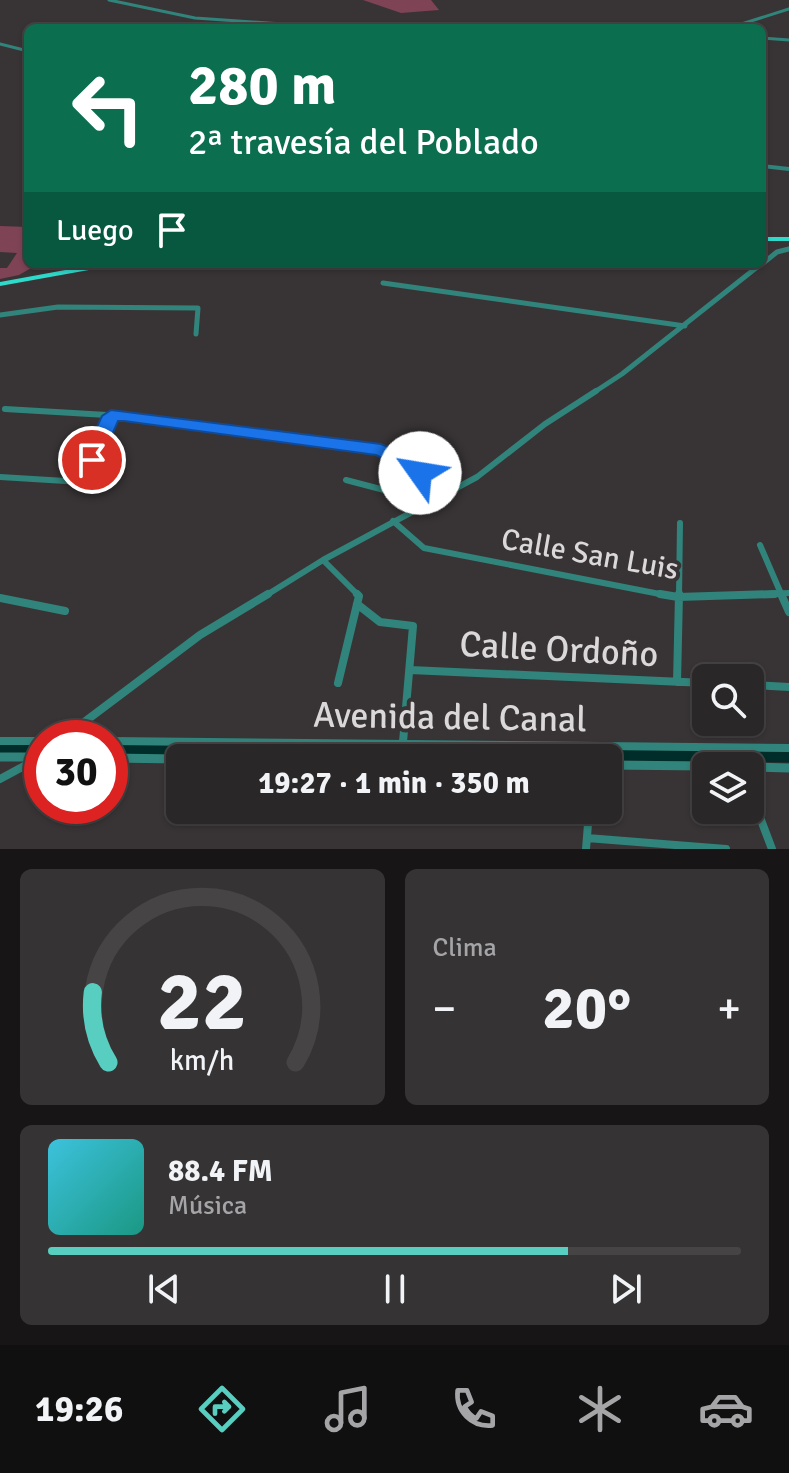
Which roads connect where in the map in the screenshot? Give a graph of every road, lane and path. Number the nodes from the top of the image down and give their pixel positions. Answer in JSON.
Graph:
{"nodes":[{"id":1,"x":109,"y":0,"type":"edge"},
{"id":2,"x":789,"y":9,"type":"edge"},
{"id":3,"x":256,"y":24,"type":"edge"},
{"id":4,"x":742,"y":24,"type":"edge"},
{"id":5,"x":766,"y":38,"type":"edge"},
{"id":6,"x":789,"y":40,"type":"edge"},
{"id":7,"x":0,"y":44,"type":"edge"},
{"id":8,"x":24,"y":50,"type":"edge"},
{"id":9,"x":766,"y":166,"type":"edge"},
{"id":10,"x":789,"y":169,"type":"edge"},
{"id":11,"x":766,"y":239,"type":"edge"},
{"id":12,"x":789,"y":239,"type":"edge"},
{"id":13,"x":789,"y":249,"type":"edge"},
{"id":14,"x":766,"y":261,"type":"edge"},
{"id":15,"x":89,"y":268,"type":"edge"},
{"id":16,"x":757,"y":268,"type":"edge"},
{"id":17,"x":383,"y":283,"type":"dead end"},
{"id":18,"x":0,"y":284,"type":"edge"},
{"id":19,"x":0,"y":315,"type":"edge"},
{"id":20,"x":685,"y":326,"type":"junction"},
{"id":21,"x":196,"y":334,"type":"dead end"},
{"id":22,"x":5,"y":409,"type":"dead end"},
{"id":23,"x":111,"y":416,"type":"junction"},
{"id":24,"x":0,"y":477,"type":"edge"},
{"id":25,"x":346,"y":480,"type":"dead end"},
{"id":26,"x":458,"y":487,"type":"junction"},
{"id":27,"x":430,"y":502,"type":"junction"},
{"id":28,"x":393,"y":521,"type":"junction"},
{"id":29,"x":680,"y":523,"type":"dead end"},
{"id":30,"x":760,"y":545,"type":"dead end"},
{"id":31,"x":323,"y":560,"type":"junction"},
{"id":32,"x":785,"y":593,"type":"edge"},
{"id":33,"x":678,"y":597,"type":"junction"},
{"id":34,"x":0,"y":598,"type":"edge"},
{"id":35,"x":357,"y":604,"type":"junction"},
{"id":36,"x":65,"y":611,"type":"dead end"},
{"id":37,"x":789,"y":612,"type":"edge"},
{"id":38,"x":410,"y":670,"type":"junction"},
{"id":39,"x":677,"y":682,"type":"junction"},
{"id":40,"x":338,"y":683,"type":"dead end"},
{"id":41,"x":692,"y":683,"type":"edge"},
{"id":42,"x":764,"y":686,"type":"edge"},
{"id":43,"x":789,"y":687,"type":"edge"},
{"id":44,"x":87,"y":720,"type":"edge"},
{"id":45,"x":0,"y":741,"type":"edge"},
{"id":46,"x":24,"y":741,"type":"edge"},
{"id":47,"x":128,"y":741,"type":"edge"},
{"id":48,"x":403,"y":742,"type":"junction"},
{"id":49,"x":789,"y":748,"type":"edge"},
{"id":50,"x":24,"y":756,"type":"edge"},
{"id":51,"x":0,"y":757,"type":"edge"},
{"id":52,"x":128,"y":758,"type":"edge"},
{"id":53,"x":166,"y":759,"type":"edge"},
{"id":54,"x":622,"y":765,"type":"edge"},
{"id":55,"x":24,"y":766,"type":"edge"},
{"id":56,"x":692,"y":766,"type":"edge"},
{"id":57,"x":764,"y":767,"type":"edge"},
{"id":58,"x":789,"y":768,"type":"edge"},
{"id":59,"x":0,"y":779,"type":"edge"},
{"id":60,"x":588,"y":824,"type":"dead end"},
{"id":61,"x":763,"y":824,"type":"edge"},
{"id":62,"x":587,"y":844,"type":"edge"},
{"id":63,"x":726,"y":849,"type":"edge"},
{"id":64,"x":772,"y":849,"type":"edge"}],
"edges":[{"from":1,"to":3,"type":"street"},
{"from":2,"to":4,"type":"street"},
{"from":5,"to":6,"type":"street"},
{"from":7,"to":8,"type":"street"},
{"from":9,"to":10,"type":"street"},
{"from":11,"to":12,"type":"highway"},
{"from":13,"to":14,"type":"street"},
{"from":15,"to":18,"type":"highway"},
{"from":16,"to":20,"type":"street"},
{"from":17,"to":20,"type":"street"},
{"from":19,"to":21,"type":"street"},
{"from":20,"to":26,"type":"street"},
{"from":22,"to":23,"type":"street"},
{"from":23,"to":24,"type":"street"},
{"from":23,"to":26,"type":"street"},
{"from":25,"to":27,"type":"street"},
{"from":26,"to":27,"type":"street"},
{"from":27,"to":28,"type":"street"},
{"from":28,"to":31,"type":"street"},
{"from":28,"to":33,"type":"street","name":"Calle San Luis"},
{"from":29,"to":33,"type":"street"},
{"from":30,"to":32,"type":"street"},
{"from":31,"to":35,"type":"street"},
{"from":31,"to":44,"type":"street"},
{"from":32,"to":33,"type":"street","name":"Calle San Luis"},
{"from":32,"to":37,"type":"street"},
{"from":33,"to":39,"type":"street"},
{"from":34,"to":36,"type":"street"},
{"from":35,"to":38,"type":"street"},
{"from":35,"to":40,"type":"street"},
{"from":38,"to":39,"type":"street","name":"Calle Ordoño"},
{"from":38,"to":48,"type":"street"},
{"from":39,"to":41,"type":"street","name":"Calle Ordoño"},
{"from":42,"to":43,"type":"street"},
{"from":45,"to":46,"type":"street"},
{"from":47,"to":48,"type":"street","name":"Avenida del Canal"},
{"from":48,"to":49,"type":"street","name":"Avenida del Canal"},
{"from":50,"to":51,"type":"street"},
{"from":52,"to":53,"type":"street"},
{"from":54,"to":56,"type":"street","name":"Avenida del Canal"},
{"from":55,"to":59,"type":"street"},
{"from":57,"to":58,"type":"street"},
{"from":60,"to":62,"type":"street"},
{"from":61,"to":64,"type":"street"},
{"from":62,"to":63,"type":"street"}]}
